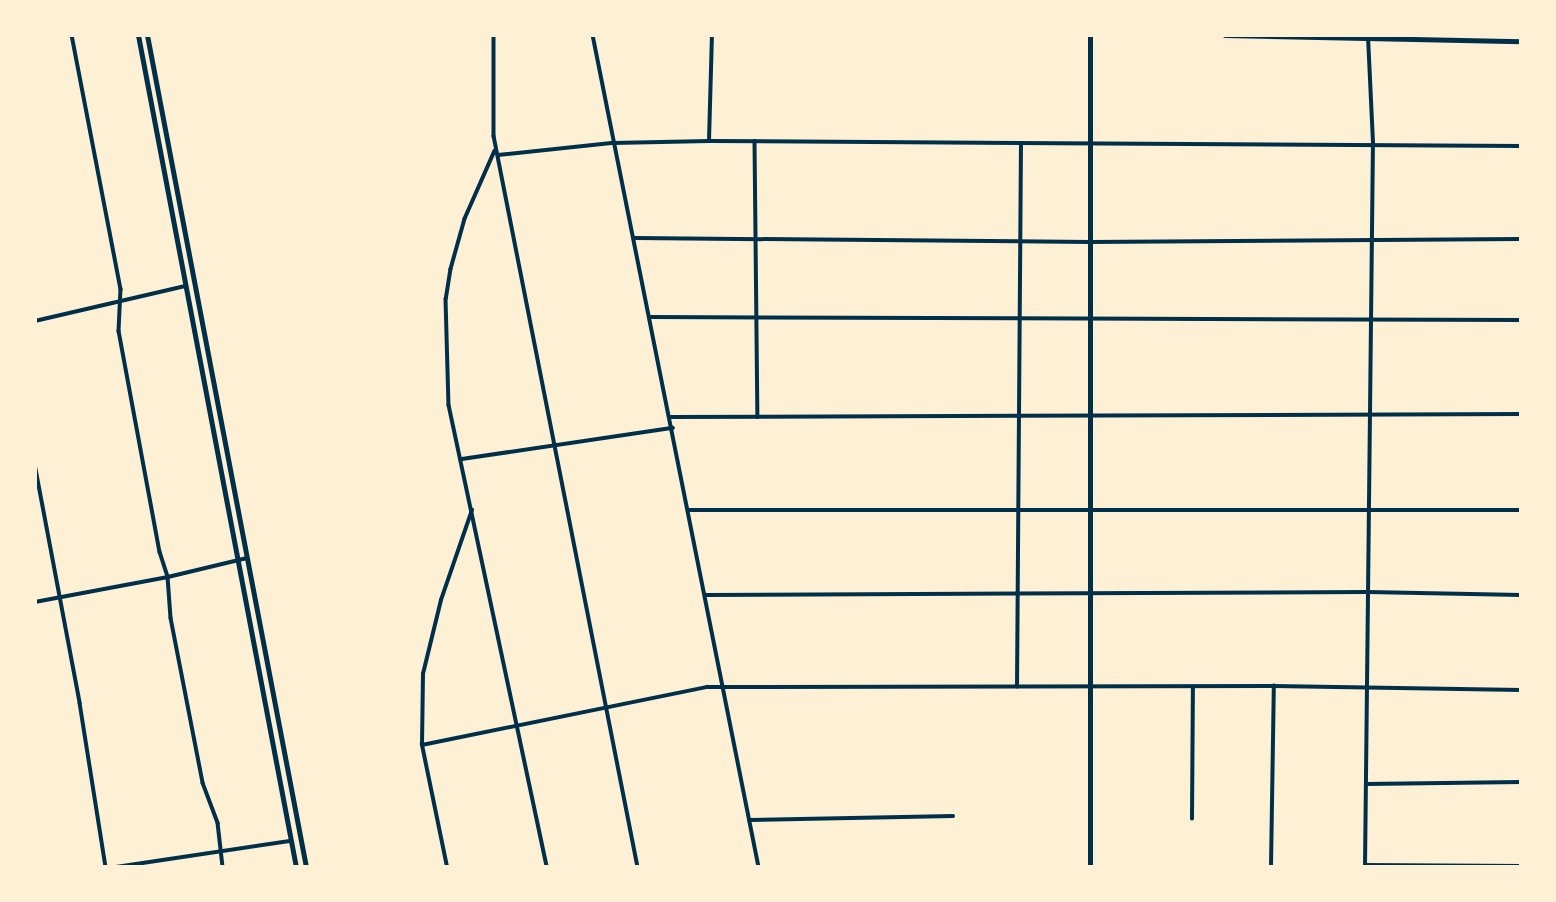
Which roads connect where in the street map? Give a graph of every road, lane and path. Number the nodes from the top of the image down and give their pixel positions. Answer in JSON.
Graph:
{"nodes":[{"id":1,"x":72,"y":35,"type":"edge"},
{"id":2,"x":138,"y":35,"type":"edge"},
{"id":3,"x":147,"y":35,"type":"edge"},
{"id":4,"x":153,"y":35,"type":"edge"},
{"id":5,"x":494,"y":35,"type":"edge"},
{"id":6,"x":593,"y":35,"type":"edge"},
{"id":7,"x":712,"y":35,"type":"edge"},
{"id":8,"x":1090,"y":35,"type":"edge"},
{"id":9,"x":1224,"y":35,"type":"edge"},
{"id":10,"x":1368,"y":36,"type":"edge"},
{"id":11,"x":1521,"y":41,"type":"edge"},
{"id":12,"x":149,"y":49,"type":"junction"},
{"id":13,"x":709,"y":141,"type":"junction"},
{"id":14,"x":755,"y":141,"type":"junction"},
{"id":15,"x":613,"y":143,"type":"junction"},
{"id":16,"x":1373,"y":143,"type":"junction"},
{"id":17,"x":1021,"y":144,"type":"junction"},
{"id":18,"x":1090,"y":144,"type":"junction"},
{"id":19,"x":1521,"y":146,"type":"edge"},
{"id":20,"x":496,"y":149,"type":"junction"},
{"id":21,"x":498,"y":155,"type":"junction"},
{"id":22,"x":635,"y":237,"type":"junction"},
{"id":23,"x":755,"y":239,"type":"junction"},
{"id":24,"x":1372,"y":239,"type":"junction"},
{"id":25,"x":1521,"y":239,"type":"edge"},
{"id":26,"x":1021,"y":241,"type":"junction"},
{"id":27,"x":1090,"y":242,"type":"junction"},
{"id":28,"x":185,"y":286,"type":"junction"},
{"id":29,"x":122,"y":301,"type":"junction"},
{"id":30,"x":651,"y":317,"type":"junction"},
{"id":31,"x":756,"y":317,"type":"junction"},
{"id":32,"x":1020,"y":318,"type":"junction"},
{"id":33,"x":1090,"y":318,"type":"junction"},
{"id":34,"x":1370,"y":319,"type":"junction"},
{"id":35,"x":1521,"y":320,"type":"edge"},
{"id":36,"x":35,"y":321,"type":"edge"},
{"id":37,"x":1521,"y":414,"type":"edge"},
{"id":38,"x":1020,"y":416,"type":"junction"},
{"id":39,"x":1090,"y":416,"type":"junction"},
{"id":40,"x":1369,"y":416,"type":"junction"},
{"id":41,"x":671,"y":417,"type":"junction"},
{"id":42,"x":758,"y":417,"type":"junction"},
{"id":43,"x":673,"y":428,"type":"junction"},
{"id":44,"x":555,"y":444,"type":"junction"},
{"id":45,"x":226,"y":449,"type":"junction"},
{"id":46,"x":216,"y":451,"type":"junction"},
{"id":47,"x":462,"y":459,"type":"junction"},
{"id":48,"x":35,"y":464,"type":"edge"},
{"id":49,"x":473,"y":508,"type":"junction"},
{"id":50,"x":1016,"y":509,"type":"junction"},
{"id":51,"x":1090,"y":509,"type":"junction"},
{"id":52,"x":690,"y":510,"type":"junction"},
{"id":53,"x":1521,"y":510,"type":"edge"},
{"id":54,"x":1369,"y":512,"type":"junction"},
{"id":55,"x":247,"y":558,"type":"junction"},
{"id":56,"x":237,"y":561,"type":"junction"},
{"id":57,"x":168,"y":577,"type":"junction"},
{"id":58,"x":1368,"y":592,"type":"junction"},
{"id":59,"x":706,"y":595,"type":"junction"},
{"id":60,"x":1017,"y":595,"type":"junction"},
{"id":61,"x":1090,"y":595,"type":"junction"},
{"id":62,"x":1521,"y":595,"type":"edge"},
{"id":63,"x":58,"y":597,"type":"junction"},
{"id":64,"x":35,"y":602,"type":"edge"},
{"id":65,"x":1274,"y":686,"type":"junction"},
{"id":66,"x":1368,"y":686,"type":"junction"},
{"id":67,"x":722,"y":687,"type":"junction"},
{"id":68,"x":1017,"y":687,"type":"junction"},
{"id":69,"x":1090,"y":687,"type":"junction"},
{"id":70,"x":1193,"y":687,"type":"junction"},
{"id":71,"x":1521,"y":690,"type":"edge"},
{"id":72,"x":604,"y":707,"type":"junction"},
{"id":73,"x":519,"y":724,"type":"junction"},
{"id":74,"x":422,"y":745,"type":"junction"},
{"id":75,"x":1521,"y":782,"type":"edge"},
{"id":76,"x":1365,"y":784,"type":"junction"},
{"id":77,"x":953,"y":816,"type":"dead end"},
{"id":78,"x":1192,"y":819,"type":"dead end"},
{"id":79,"x":749,"y":820,"type":"junction"},
{"id":80,"x":291,"y":841,"type":"junction"},
{"id":81,"x":222,"y":851,"type":"junction"},
{"id":82,"x":1365,"y":866,"type":"edge"},
{"id":83,"x":1521,"y":866,"type":"edge"},
{"id":84,"x":106,"y":867,"type":"edge"},
{"id":85,"x":116,"y":867,"type":"edge"},
{"id":86,"x":223,"y":867,"type":"edge"},
{"id":87,"x":296,"y":867,"type":"edge"},
{"id":88,"x":306,"y":867,"type":"edge"},
{"id":89,"x":447,"y":867,"type":"edge"},
{"id":90,"x":547,"y":867,"type":"edge"},
{"id":91,"x":638,"y":867,"type":"edge"},
{"id":92,"x":759,"y":867,"type":"edge"},
{"id":93,"x":1090,"y":867,"type":"edge"},
{"id":94,"x":1271,"y":867,"type":"edge"}],
"edges":[{"from":1,"to":29,"type":"street"},
{"from":2,"to":28,"type":"highway"},
{"from":3,"to":12,"type":"highway"},
{"from":4,"to":12,"type":"highway"},
{"from":5,"to":20,"type":"street"},
{"from":6,"to":15,"type":"street"},
{"from":7,"to":13,"type":"street"},
{"from":8,"to":18,"type":"street"},
{"from":9,"to":10,"type":"street"},
{"from":10,"to":11,"type":"street"},
{"from":10,"to":16,"type":"street"},
{"from":12,"to":45,"type":"highway"},
{"from":13,"to":14,"type":"street"},
{"from":13,"to":15,"type":"street"},
{"from":14,"to":17,"type":"street"},
{"from":14,"to":23,"type":"street"},
{"from":15,"to":21,"type":"street"},
{"from":15,"to":22,"type":"street"},
{"from":16,"to":18,"type":"street"},
{"from":16,"to":19,"type":"street"},
{"from":16,"to":24,"type":"street"},
{"from":17,"to":18,"type":"street"},
{"from":17,"to":26,"type":"street"},
{"from":18,"to":27,"type":"street"},
{"from":20,"to":21,"type":"street"},
{"from":20,"to":47,"type":"street"},
{"from":21,"to":44,"type":"street"},
{"from":22,"to":23,"type":"street"},
{"from":22,"to":30,"type":"street"},
{"from":23,"to":26,"type":"street"},
{"from":23,"to":31,"type":"street"},
{"from":24,"to":25,"type":"street"},
{"from":24,"to":27,"type":"street"},
{"from":24,"to":34,"type":"street"},
{"from":26,"to":27,"type":"street"},
{"from":26,"to":32,"type":"street"},
{"from":27,"to":33,"type":"street"},
{"from":28,"to":29,"type":"street"},
{"from":28,"to":46,"type":"highway"},
{"from":29,"to":36,"type":"street"},
{"from":29,"to":57,"type":"street"},
{"from":30,"to":31,"type":"street"},
{"from":30,"to":41,"type":"street"},
{"from":31,"to":32,"type":"street"},
{"from":31,"to":42,"type":"street"},
{"from":32,"to":33,"type":"street"},
{"from":32,"to":38,"type":"street"},
{"from":33,"to":34,"type":"street"},
{"from":33,"to":39,"type":"street"},
{"from":34,"to":35,"type":"street"},
{"from":34,"to":40,"type":"street"},
{"from":37,"to":40,"type":"street"},
{"from":38,"to":39,"type":"street"},
{"from":38,"to":42,"type":"street"},
{"from":38,"to":50,"type":"street"},
{"from":39,"to":40,"type":"street"},
{"from":39,"to":51,"type":"street"},
{"from":40,"to":54,"type":"street"},
{"from":41,"to":42,"type":"street"},
{"from":41,"to":43,"type":"street"},
{"from":43,"to":44,"type":"street"},
{"from":43,"to":52,"type":"street"},
{"from":44,"to":47,"type":"street"},
{"from":44,"to":72,"type":"street"},
{"from":45,"to":46,"type":"highway"},
{"from":45,"to":55,"type":"highway"},
{"from":46,"to":56,"type":"highway"},
{"from":47,"to":49,"type":"street"},
{"from":48,"to":63,"type":"street"},
{"from":49,"to":73,"type":"street"},
{"from":49,"to":74,"type":"street"},
{"from":50,"to":51,"type":"street"},
{"from":50,"to":52,"type":"street"},
{"from":50,"to":60,"type":"street"},
{"from":51,"to":54,"type":"street"},
{"from":51,"to":61,"type":"street"},
{"from":52,"to":59,"type":"street"},
{"from":53,"to":54,"type":"street"},
{"from":54,"to":58,"type":"street"},
{"from":55,"to":56,"type":"street"},
{"from":55,"to":88,"type":"highway"},
{"from":56,"to":57,"type":"street"},
{"from":56,"to":80,"type":"highway"},
{"from":57,"to":63,"type":"street"},
{"from":57,"to":81,"type":"street"},
{"from":58,"to":61,"type":"street"},
{"from":58,"to":62,"type":"street"},
{"from":58,"to":66,"type":"street"},
{"from":59,"to":60,"type":"street"},
{"from":59,"to":67,"type":"street"},
{"from":60,"to":61,"type":"street"},
{"from":60,"to":68,"type":"street"},
{"from":61,"to":69,"type":"street"},
{"from":63,"to":64,"type":"street"},
{"from":63,"to":84,"type":"street"},
{"from":65,"to":66,"type":"street"},
{"from":65,"to":70,"type":"street"},
{"from":65,"to":94,"type":"street"},
{"from":66,"to":71,"type":"street"},
{"from":66,"to":76,"type":"street"},
{"from":67,"to":68,"type":"street"},
{"from":67,"to":72,"type":"street"},
{"from":67,"to":79,"type":"street"},
{"from":68,"to":69,"type":"street"},
{"from":69,"to":70,"type":"street"},
{"from":69,"to":93,"type":"street"},
{"from":70,"to":78,"type":"street"},
{"from":72,"to":73,"type":"street"},
{"from":72,"to":91,"type":"street"},
{"from":73,"to":74,"type":"street"},
{"from":73,"to":90,"type":"street"},
{"from":74,"to":89,"type":"street"},
{"from":75,"to":76,"type":"street"},
{"from":76,"to":82,"type":"street"},
{"from":77,"to":79,"type":"street"},
{"from":79,"to":92,"type":"street"},
{"from":80,"to":81,"type":"street"},
{"from":80,"to":87,"type":"highway"},
{"from":81,"to":85,"type":"street"},
{"from":81,"to":86,"type":"street"},
{"from":82,"to":83,"type":"street"}]}
